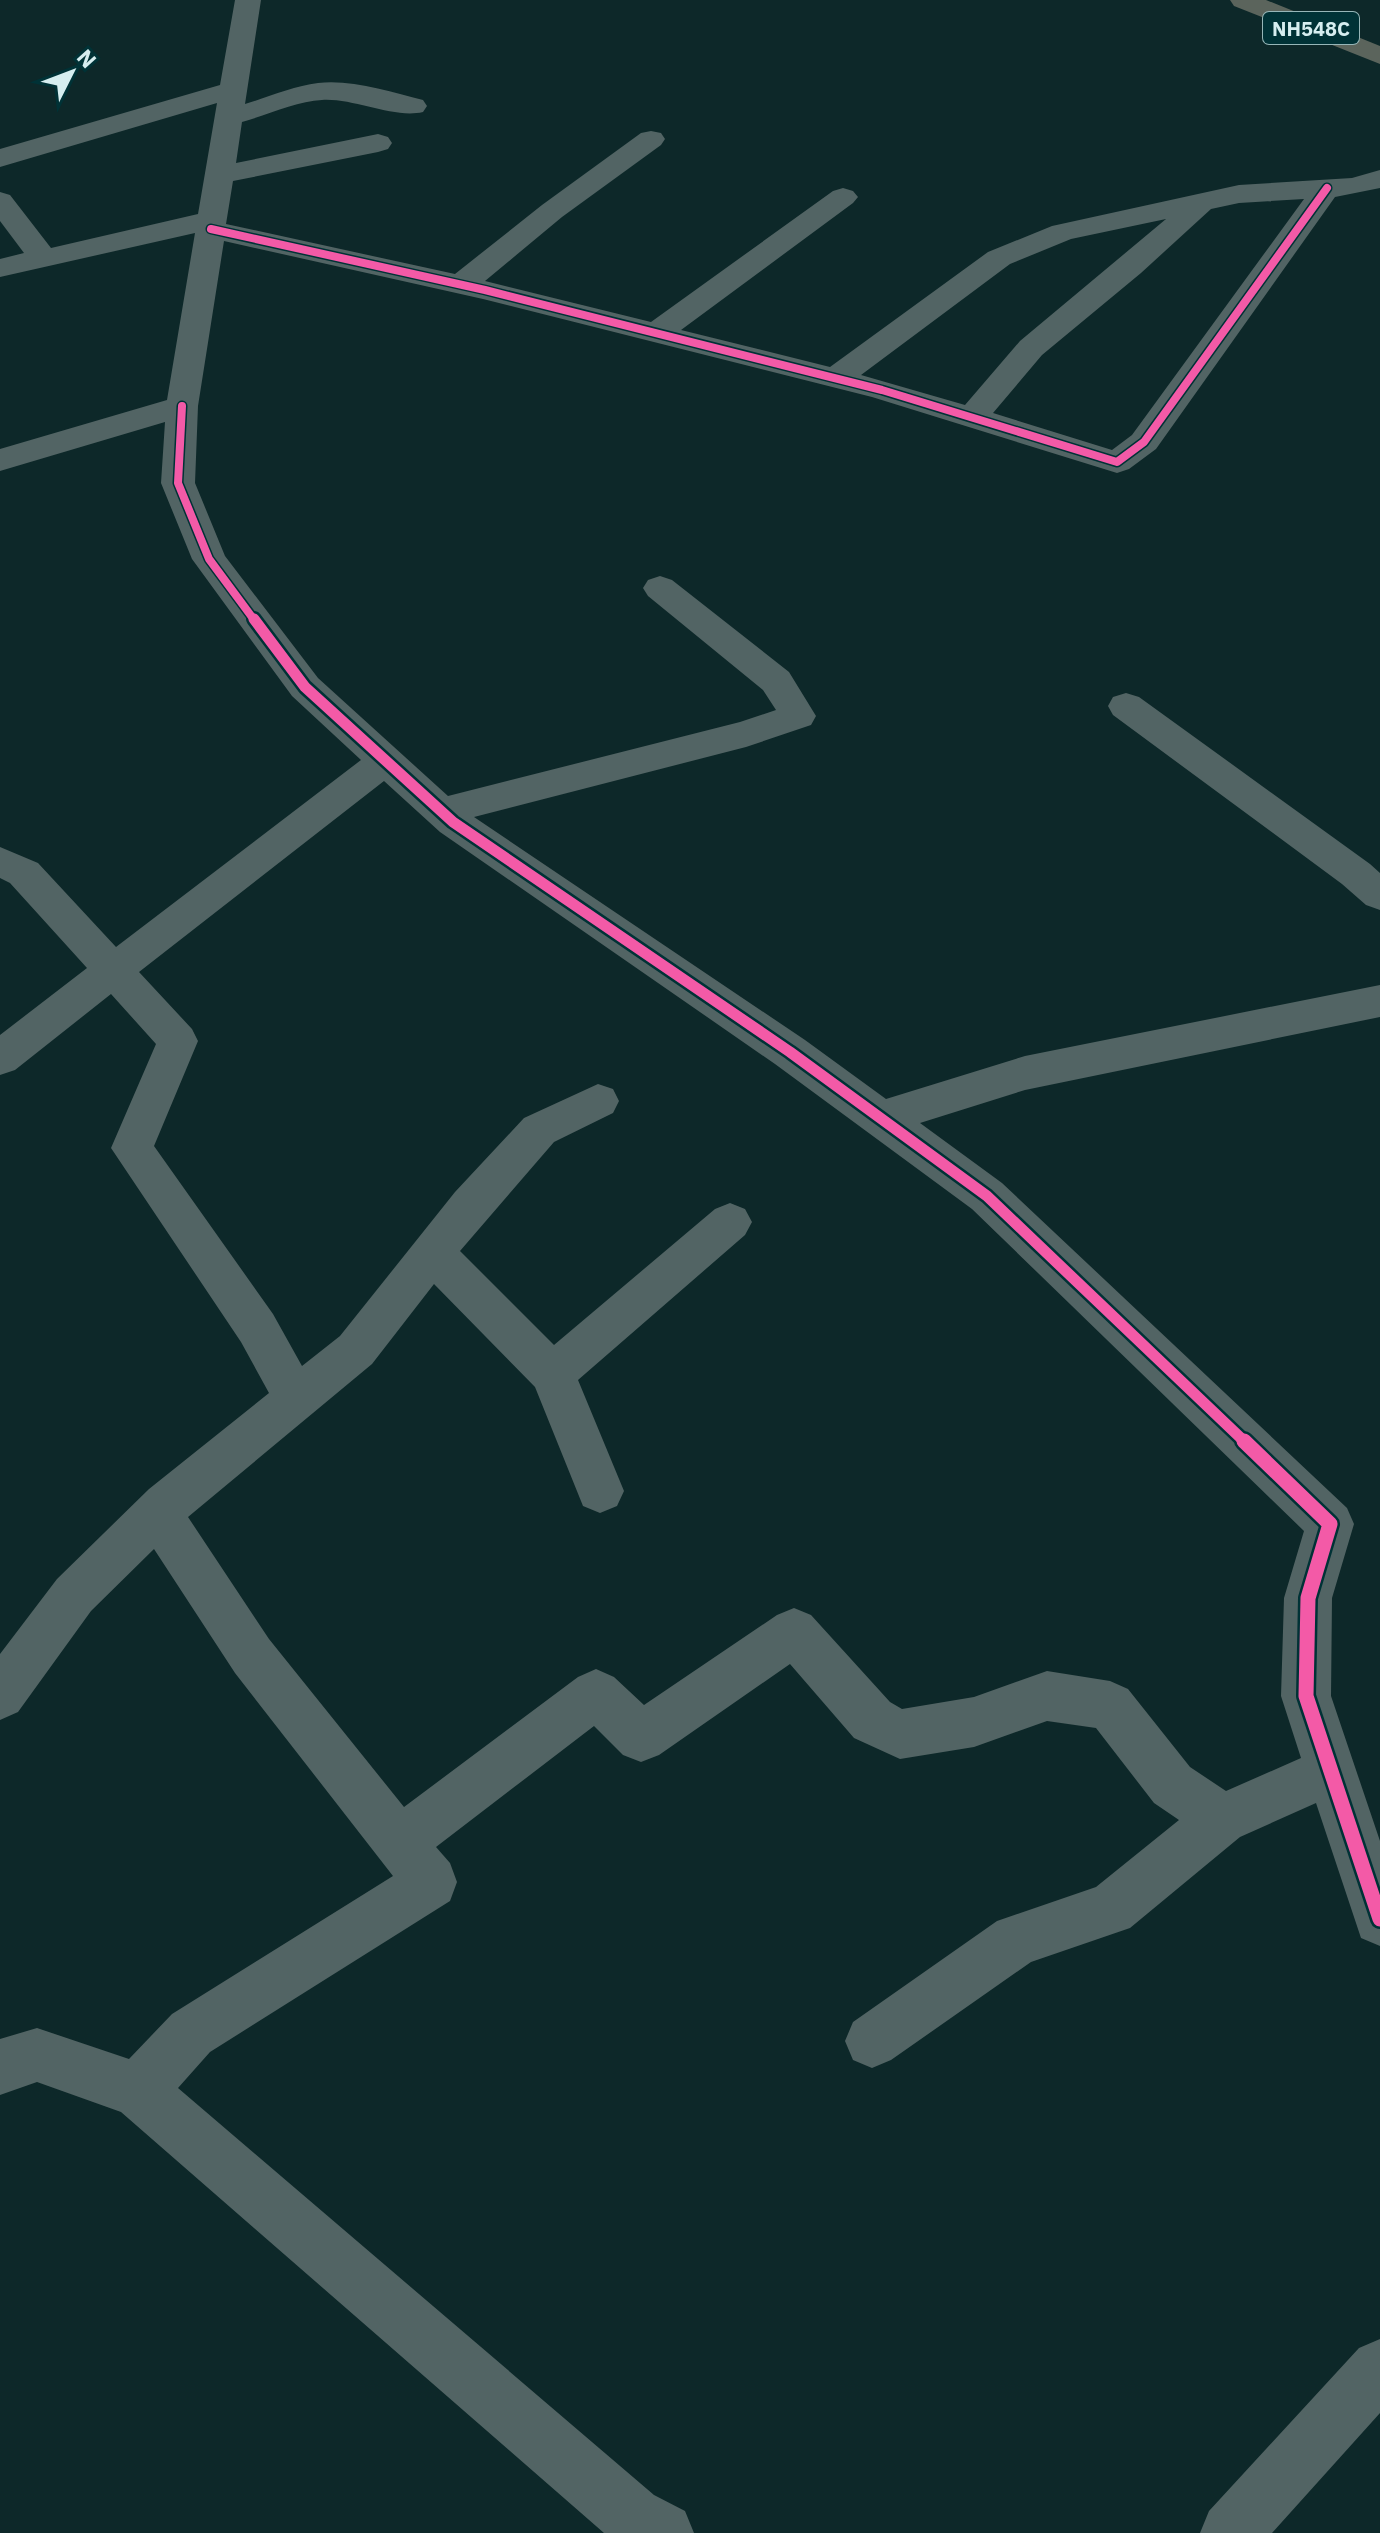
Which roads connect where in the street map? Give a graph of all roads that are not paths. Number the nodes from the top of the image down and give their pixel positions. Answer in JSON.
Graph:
{"nodes":[{"id":1,"x":248,"y":0,"type":"edge"},
{"id":2,"x":1243,"y":0,"type":"edge"},
{"id":3,"x":1380,"y":56,"type":"edge"},
{"id":4,"x":231,"y":104,"type":"junction"},
{"id":5,"x":413,"y":106,"type":"dead end"},
{"id":6,"x":651,"y":139,"type":"dead end"},
{"id":7,"x":378,"y":143,"type":"dead end"},
{"id":8,"x":0,"y":158,"type":"edge"},
{"id":9,"x":219,"y":175,"type":"junction"},
{"id":10,"x":1380,"y":179,"type":"edge"},
{"id":11,"x":1327,"y":188,"type":"junction"},
{"id":12,"x":843,"y":197,"type":"dead end"},
{"id":13,"x":0,"y":201,"type":"edge"},
{"id":14,"x":1202,"y":202,"type":"junction"},
{"id":15,"x":211,"y":225,"type":"junction"},
{"id":16,"x":43,"y":258,"type":"junction"},
{"id":17,"x":0,"y":268,"type":"edge"},
{"id":18,"x":462,"y":284,"type":"junction"},
{"id":19,"x":656,"y":333,"type":"junction"},
{"id":20,"x":836,"y":378,"type":"junction"},
{"id":21,"x":182,"y":406,"type":"junction"},
{"id":22,"x":972,"y":417,"type":"junction"},
{"id":23,"x":0,"y":460,"type":"edge"},
{"id":24,"x":660,"y":588,"type":"dead end"},
{"id":25,"x":1126,"y":706,"type":"dead end"},
{"id":26,"x":386,"y":760,"type":"junction"},
{"id":27,"x":442,"y":811,"type":"junction"},
{"id":28,"x":0,"y":861,"type":"edge"},
{"id":29,"x":1380,"y":895,"type":"edge"},
{"id":30,"x":113,"y":970,"type":"junction"},
{"id":31,"x":1380,"y":1001,"type":"edge"},
{"id":32,"x":0,"y":1058,"type":"edge"},
{"id":33,"x":598,"y":1101,"type":"dead end"},
{"id":34,"x":882,"y":1118,"type":"junction"},
{"id":35,"x":730,"y":1222,"type":"dead end"},
{"id":36,"x":433,"y":1253,"type":"junction"},
{"id":37,"x":553,"y":1374,"type":"junction"},
{"id":38,"x":296,"y":1399,"type":"junction"},
{"id":39,"x":600,"y":1491,"type":"dead end"},
{"id":40,"x":158,"y":1513,"type":"junction"},
{"id":41,"x":0,"y":1695,"type":"edge"},
{"id":42,"x":1332,"y":1770,"type":"junction"},
{"id":43,"x":1222,"y":1819,"type":"junction"},
{"id":44,"x":399,"y":1843,"type":"junction"},
{"id":45,"x":1379,"y":1914,"type":"edge"},
{"id":46,"x":872,"y":2041,"type":"dead end"},
{"id":47,"x":0,"y":2067,"type":"edge"},
{"id":48,"x":138,"y":2090,"type":"junction"},
{"id":49,"x":1380,"y":2369,"type":"edge"},
{"id":50,"x":663,"y":2533,"type":"edge"},
{"id":51,"x":1231,"y":2533,"type":"edge"}],
"edges":[{"from":1,"to":4,"type":"street"},
{"from":2,"to":3,"type":"highway","number":"NH548C"},
{"from":4,"to":5,"type":"street"},
{"from":4,"to":8,"type":"street"},
{"from":4,"to":9,"type":"street"},
{"from":6,"to":18,"type":"street"},
{"from":7,"to":9,"type":"street"},
{"from":9,"to":15,"type":"street"},
{"from":10,"to":11,"type":"street"},
{"from":11,"to":14,"type":"street"},
{"from":11,"to":22,"type":"street"},
{"from":12,"to":19,"type":"street"},
{"from":13,"to":16,"type":"street"},
{"from":14,"to":20,"type":"street"},
{"from":14,"to":22,"type":"street"},
{"from":15,"to":16,"type":"street"},
{"from":15,"to":18,"type":"street"},
{"from":15,"to":21,"type":"street"},
{"from":16,"to":17,"type":"street"},
{"from":18,"to":19,"type":"street"},
{"from":19,"to":20,"type":"street"},
{"from":20,"to":22,"type":"street"},
{"from":21,"to":23,"type":"street"},
{"from":21,"to":26,"type":"street"},
{"from":24,"to":27,"type":"street"},
{"from":25,"to":29,"type":"street"},
{"from":26,"to":27,"type":"street"},
{"from":26,"to":30,"type":"street"},
{"from":27,"to":34,"type":"street"},
{"from":28,"to":30,"type":"street"},
{"from":30,"to":32,"type":"street"},
{"from":30,"to":38,"type":"street"},
{"from":31,"to":34,"type":"street"},
{"from":33,"to":36,"type":"street"},
{"from":34,"to":42,"type":"street"},
{"from":35,"to":37,"type":"street"},
{"from":36,"to":37,"type":"street"},
{"from":36,"to":38,"type":"street"},
{"from":37,"to":39,"type":"street"},
{"from":38,"to":40,"type":"street"},
{"from":40,"to":41,"type":"street"},
{"from":40,"to":44,"type":"street"},
{"from":42,"to":43,"type":"street"},
{"from":42,"to":45,"type":"street"},
{"from":43,"to":44,"type":"street"},
{"from":43,"to":46,"type":"street"},
{"from":44,"to":48,"type":"street"},
{"from":47,"to":48,"type":"street"},
{"from":48,"to":50,"type":"street"},
{"from":49,"to":51,"type":"street"}]}
